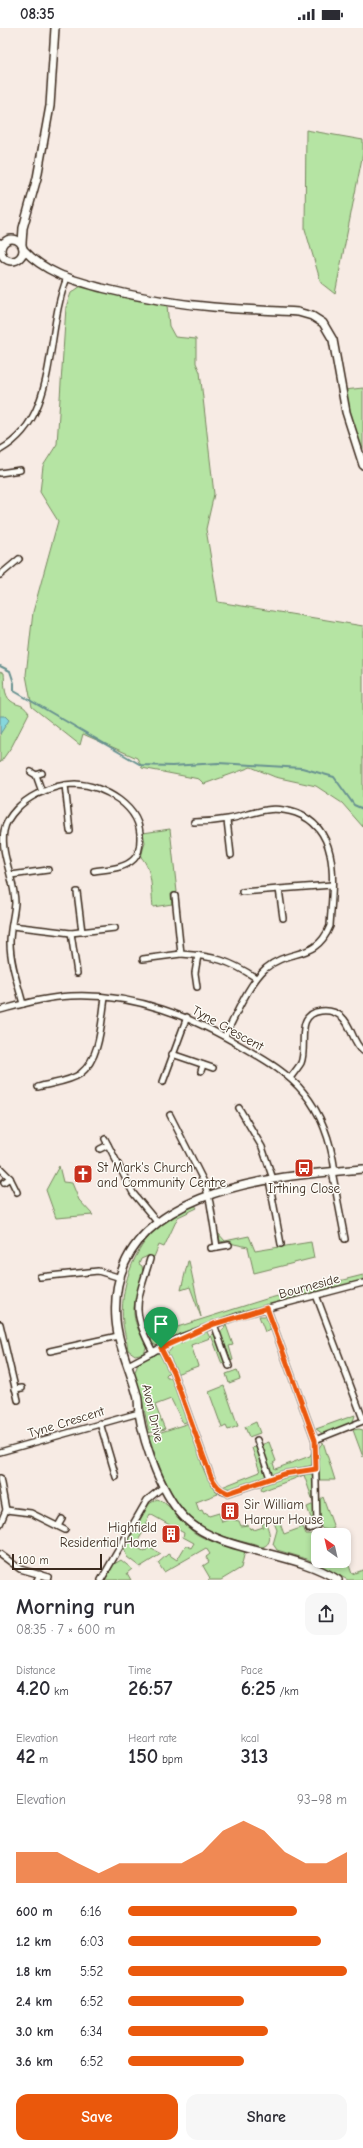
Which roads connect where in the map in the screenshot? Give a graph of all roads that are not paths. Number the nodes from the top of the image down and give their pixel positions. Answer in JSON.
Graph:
{"nodes":[{"id":1,"x":55,"y":28,"type":"edge"},
{"id":2,"x":23,"y":228,"type":"junction"},
{"id":3,"x":12,"y":238,"type":"junction"},
{"id":4,"x":1,"y":243,"type":"edge"},
{"id":5,"x":23,"y":247,"type":"junction"},
{"id":6,"x":18,"y":260,"type":"junction"},
{"id":7,"x":35,"y":262,"type":"junction"},
{"id":8,"x":67,"y":278,"type":"junction"},
{"id":9,"x":0,"y":450,"type":"edge"},
{"id":10,"x":363,"y":465,"type":"edge"},
{"id":11,"x":20,"y":470,"type":"dead end"},
{"id":12,"x":0,"y":473,"type":"edge"},
{"id":13,"x":19,"y":559,"type":"dead end"},
{"id":14,"x":0,"y":575,"type":"edge"},
{"id":15,"x":42,"y":773,"type":"dead end"},
{"id":16,"x":65,"y":785,"type":"junction"},
{"id":17,"x":42,"y":792,"type":"junction"},
{"id":18,"x":227,"y":820,"type":"junction"},
{"id":19,"x":194,"y":822,"type":"dead end"},
{"id":20,"x":70,"y":831,"type":"dead end"},
{"id":21,"x":1,"y":840,"type":"edge"},
{"id":22,"x":231,"y":854,"type":"dead end"},
{"id":23,"x":48,"y":870,"type":"dead end"},
{"id":24,"x":94,"y":871,"type":"dead end"},
{"id":25,"x":11,"y":875,"type":"junction"},
{"id":26,"x":332,"y":885,"type":"junction"},
{"id":27,"x":279,"y":889,"type":"junction"},
{"id":28,"x":77,"y":892,"type":"dead end"},
{"id":29,"x":242,"y":892,"type":"dead end"},
{"id":30,"x":174,"y":896,"type":"dead end"},
{"id":31,"x":282,"y":918,"type":"dead end"},
{"id":32,"x":12,"y":926,"type":"junction"},
{"id":33,"x":116,"y":928,"type":"dead end"},
{"id":34,"x":82,"y":932,"type":"junction"},
{"id":35,"x":71,"y":933,"type":"junction"},
{"id":36,"x":181,"y":954,"type":"junction"},
{"id":37,"x":198,"y":955,"type":"junction"},
{"id":38,"x":143,"y":959,"type":"dead end"},
{"id":39,"x":77,"y":973,"type":"dead end"},
{"id":40,"x":256,"y":978,"type":"junction"},
{"id":41,"x":197,"y":987,"type":"dead end"},
{"id":42,"x":105,"y":998,"type":"junction"},
{"id":43,"x":23,"y":1004,"type":"junction"},
{"id":44,"x":0,"y":1010,"type":"edge"},
{"id":45,"x":187,"y":1017,"type":"junction"},
{"id":46,"x":224,"y":1036,"type":"junction"},
{"id":47,"x":363,"y":1050,"type":"edge"},
{"id":48,"x":172,"y":1054,"type":"junction"},
{"id":49,"x":203,"y":1064,"type":"junction"},
{"id":50,"x":213,"y":1068,"type":"dead end"},
{"id":51,"x":201,"y":1071,"type":"dead end"},
{"id":52,"x":290,"y":1078,"type":"junction"},
{"id":53,"x":163,"y":1082,"type":"dead end"},
{"id":54,"x":38,"y":1087,"type":"dead end"},
{"id":55,"x":239,"y":1108,"type":"dead end"},
{"id":56,"x":170,"y":1115,"type":"dead end"},
{"id":57,"x":105,"y":1139,"type":"dead end"},
{"id":58,"x":108,"y":1145,"type":"junction"},
{"id":59,"x":100,"y":1149,"type":"dead end"},
{"id":60,"x":0,"y":1168,"type":"edge"},
{"id":61,"x":363,"y":1169,"type":"edge"},
{"id":62,"x":334,"y":1171,"type":"junction"},
{"id":63,"x":10,"y":1178,"type":"junction"},
{"id":64,"x":271,"y":1180,"type":"junction"},
{"id":65,"x":4,"y":1182,"type":"dead end"},
{"id":66,"x":17,"y":1192,"type":"dead end"},
{"id":67,"x":208,"y":1195,"type":"junction"},
{"id":68,"x":157,"y":1222,"type":"junction"},
{"id":69,"x":345,"y":1239,"type":"dead end"},
{"id":70,"x":229,"y":1244,"type":"dead end"},
{"id":71,"x":282,"y":1244,"type":"dead end"},
{"id":72,"x":217,"y":1246,"type":"junction"},
{"id":73,"x":211,"y":1248,"type":"dead end"},
{"id":74,"x":150,"y":1259,"type":"dead end"},
{"id":75,"x":40,"y":1277,"type":"dead end"},
{"id":76,"x":121,"y":1278,"type":"junction"},
{"id":77,"x":363,"y":1283,"type":"edge"},
{"id":78,"x":316,"y":1295,"type":"junction"},
{"id":79,"x":267,"y":1308,"type":"junction"},
{"id":80,"x":0,"y":1324,"type":"edge"},
{"id":81,"x":214,"y":1324,"type":"junction"},
{"id":82,"x":118,"y":1336,"type":"junction"},
{"id":83,"x":161,"y":1348,"type":"junction"},
{"id":84,"x":50,"y":1351,"type":"dead end"},
{"id":85,"x":153,"y":1352,"type":"junction"},
{"id":86,"x":128,"y":1365,"type":"junction"},
{"id":87,"x":229,"y":1366,"type":"dead end"},
{"id":88,"x":22,"y":1388,"type":"dead end"},
{"id":89,"x":15,"y":1389,"type":"junction"},
{"id":90,"x":18,"y":1400,"type":"dead end"},
{"id":91,"x":139,"y":1413,"type":"junction"},
{"id":92,"x":363,"y":1420,"type":"edge"},
{"id":93,"x":100,"y":1423,"type":"junction"},
{"id":94,"x":256,"y":1440,"type":"dead end"},
{"id":95,"x":315,"y":1440,"type":"junction"},
{"id":96,"x":0,"y":1452,"type":"edge"},
{"id":97,"x":316,"y":1469,"type":"junction"},
{"id":98,"x":116,"y":1477,"type":"dead end"},
{"id":99,"x":0,"y":1478,"type":"edge"},
{"id":100,"x":270,"y":1478,"type":"junction"},
{"id":101,"x":163,"y":1487,"type":"junction"},
{"id":102,"x":6,"y":1510,"type":"junction"},
{"id":103,"x":62,"y":1519,"type":"dead end"},
{"id":104,"x":0,"y":1524,"type":"edge"},
{"id":105,"x":58,"y":1526,"type":"junction"},
{"id":106,"x":309,"y":1529,"type":"dead end"},
{"id":107,"x":65,"y":1530,"type":"dead end"},
{"id":108,"x":0,"y":1554,"type":"edge"},
{"id":109,"x":40,"y":1574,"type":"junction"},
{"id":110,"x":48,"y":1577,"type":"dead end"},
{"id":111,"x":37,"y":1580,"type":"edge"},
{"id":112,"x":101,"y":1580,"type":"edge"},
{"id":113,"x":338,"y":1580,"type":"edge"}],
"edges":[{"from":1,"to":2,"type":"main road"},
{"from":2,"to":3,"type":"main road"},
{"from":2,"to":5,"type":"main road"},
{"from":3,"to":4,"type":"main road"},
{"from":3,"to":5,"type":"main road"},
{"from":4,"to":6,"type":"main road"},
{"from":5,"to":6,"type":"main road"},
{"from":5,"to":7,"type":"main road"},
{"from":6,"to":7,"type":"main road"},
{"from":7,"to":8,"type":"main road"},
{"from":8,"to":9,"type":"street"},
{"from":8,"to":10,"type":"main road"},
{"from":11,"to":12,"type":"street"},
{"from":13,"to":14,"type":"street"},
{"from":15,"to":17,"type":"street"},
{"from":16,"to":17,"type":"street"},
{"from":16,"to":20,"type":"street"},
{"from":16,"to":24,"type":"street"},
{"from":17,"to":21,"type":"street"},
{"from":18,"to":19,"type":"street"},
{"from":18,"to":22,"type":"street"},
{"from":18,"to":26,"type":"street"},
{"from":21,"to":25,"type":"street"},
{"from":23,"to":25,"type":"street"},
{"from":25,"to":32,"type":"street"},
{"from":26,"to":27,"type":"street"},
{"from":26,"to":40,"type":"street"},
{"from":27,"to":29,"type":"street"},
{"from":27,"to":31,"type":"street"},
{"from":28,"to":34,"type":"street"},
{"from":30,"to":36,"type":"street"},
{"from":32,"to":35,"type":"street"},
{"from":32,"to":43,"type":"street"},
{"from":33,"to":34,"type":"street"},
{"from":34,"to":35,"type":"street"},
{"from":35,"to":39,"type":"street"},
{"from":36,"to":37,"type":"street"},
{"from":36,"to":38,"type":"street"},
{"from":37,"to":40,"type":"street"},
{"from":37,"to":41,"type":"street"},
{"from":40,"to":46,"type":"street"},
{"from":42,"to":43,"type":"street","name":"Tyne Crescent"},
{"from":42,"to":45,"type":"street","name":"Tyne Crescent"},
{"from":42,"to":54,"type":"street"},
{"from":43,"to":44,"type":"street","name":"Tyne Crescent"},
{"from":45,"to":46,"type":"street","name":"Tyne Crescent"},
{"from":45,"to":48,"type":"street"},
{"from":46,"to":52,"type":"street","name":"Tyne Crescent"},
{"from":47,"to":52,"type":"street"},
{"from":48,"to":49,"type":"street"},
{"from":48,"to":53,"type":"street"},
{"from":49,"to":50,"type":"street"},
{"from":49,"to":51,"type":"street"},
{"from":52,"to":62,"type":"street","name":"Tyne Crescent"},
{"from":55,"to":64,"type":"street"},
{"from":56,"to":67,"type":"street"},
{"from":57,"to":58,"type":"street"},
{"from":58,"to":59,"type":"street"},
{"from":58,"to":68,"type":"street"},
{"from":60,"to":63,"type":"street"},
{"from":61,"to":62,"type":"main road","name":"Avon Drive"},
{"from":62,"to":64,"type":"main road","name":"Avon Drive"},
{"from":62,"to":69,"type":"street","name":"Tyne Crescent"},
{"from":63,"to":65,"type":"street"},
{"from":63,"to":66,"type":"street"},
{"from":64,"to":67,"type":"main road","name":"Avon Drive"},
{"from":64,"to":71,"type":"street"},
{"from":67,"to":68,"type":"main road","name":"Avon Drive"},
{"from":67,"to":72,"type":"street"},
{"from":68,"to":76,"type":"main road","name":"Avon Drive"},
{"from":70,"to":72,"type":"street"},
{"from":72,"to":73,"type":"street"},
{"from":74,"to":85,"type":"street"},
{"from":75,"to":76,"type":"street"},
{"from":76,"to":82,"type":"main road","name":"Avon Drive"},
{"from":77,"to":78,"type":"street","name":"Bourneside"},
{"from":78,"to":79,"type":"street","name":"Bourneside"},
{"from":78,"to":92,"type":"street"},
{"from":79,"to":81,"type":"street","name":"Bourneside"},
{"from":79,"to":95,"type":"street"},
{"from":80,"to":89,"type":"street"},
{"from":81,"to":83,"type":"street","name":"Bourneside"},
{"from":81,"to":87,"type":"street"},
{"from":82,"to":84,"type":"street"},
{"from":82,"to":86,"type":"main road","name":"Avon Drive"},
{"from":83,"to":85,"type":"street","name":"Bourneside"},
{"from":83,"to":100,"type":"street"},
{"from":85,"to":86,"type":"street","name":"Bourneside"},
{"from":86,"to":91,"type":"main road","name":"Avon Drive"},
{"from":88,"to":89,"type":"street"},
{"from":89,"to":90,"type":"street"},
{"from":91,"to":93,"type":"street","name":"Tyne Crescent"},
{"from":91,"to":101,"type":"main road","name":"Avon Drive"},
{"from":92,"to":95,"type":"street"},
{"from":93,"to":96,"type":"street","name":"Tyne Crescent"},
{"from":93,"to":98,"type":"street"},
{"from":94,"to":100,"type":"street"},
{"from":95,"to":97,"type":"street"},
{"from":97,"to":100,"type":"street"},
{"from":97,"to":106,"type":"street"},
{"from":99,"to":102,"type":"street"},
{"from":101,"to":112,"type":"street"},
{"from":101,"to":113,"type":"main road","name":"Avon Drive"},
{"from":102,"to":104,"type":"street"},
{"from":102,"to":105,"type":"street"},
{"from":103,"to":105,"type":"street"},
{"from":105,"to":107,"type":"street"},
{"from":108,"to":109,"type":"street"},
{"from":109,"to":110,"type":"street"},
{"from":109,"to":111,"type":"street"}]}
